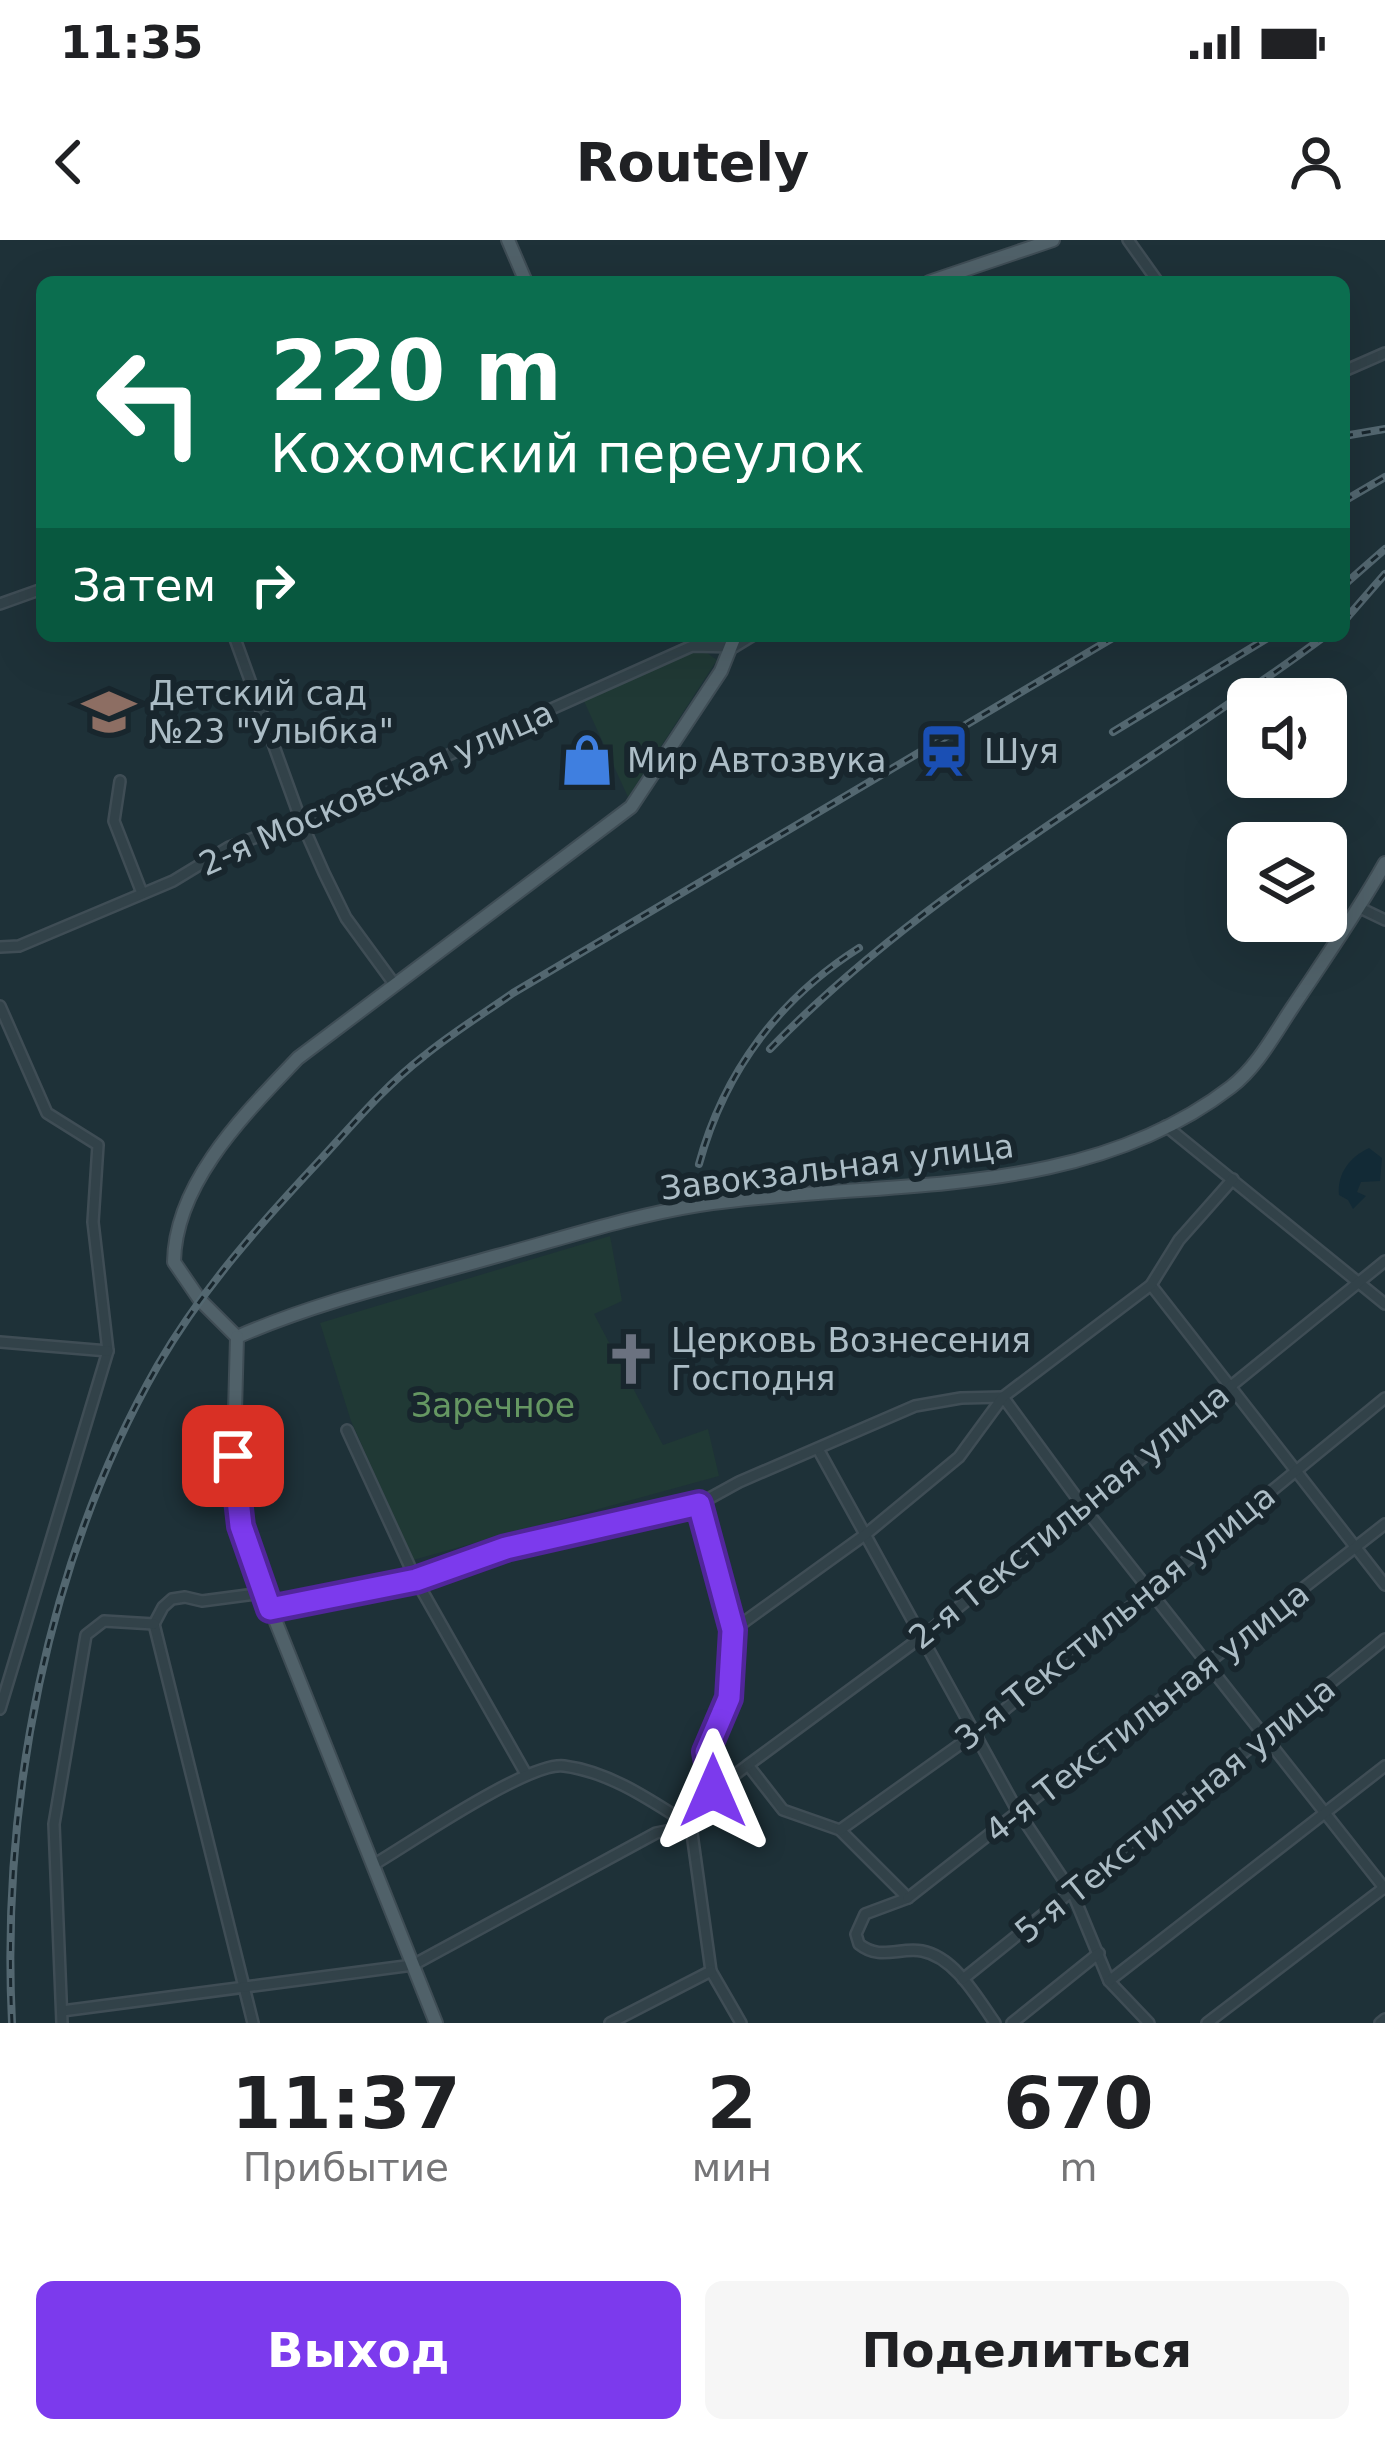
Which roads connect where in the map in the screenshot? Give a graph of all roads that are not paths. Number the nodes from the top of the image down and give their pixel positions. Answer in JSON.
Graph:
{"nodes":[{"id":1,"x":508,"y":240,"type":"edge"},
{"id":2,"x":1052,"y":240,"type":"edge"},
{"id":3,"x":1127,"y":240,"type":"edge"},
{"id":4,"x":523,"y":276,"type":"edge"},
{"id":5,"x":947,"y":276,"type":"edge"},
{"id":6,"x":1154,"y":276,"type":"edge"},
{"id":7,"x":1385,"y":353,"type":"edge"},
{"id":8,"x":1350,"y":368,"type":"edge"},
{"id":9,"x":36,"y":591,"type":"edge"},
{"id":10,"x":0,"y":604,"type":"edge"},
{"id":11,"x":236,"y":642,"type":"edge"},
{"id":12,"x":734,"y":642,"type":"edge"},
{"id":13,"x":120,"y":781,"type":"dead end"},
{"id":14,"x":301,"y":821,"type":"junction"},
{"id":15,"x":1385,"y":863,"type":"edge"},
{"id":16,"x":142,"y":893,"type":"junction"},
{"id":17,"x":1360,"y":908,"type":"junction"},
{"id":18,"x":1385,"y":920,"type":"edge"},
{"id":19,"x":0,"y":947,"type":"edge"},
{"id":20,"x":395,"y":985,"type":"junction"},
{"id":21,"x":0,"y":1006,"type":"edge"},
{"id":22,"x":1166,"y":1126,"type":"junction"},
{"id":23,"x":1233,"y":1180,"type":"junction"},
{"id":24,"x":1385,"y":1261,"type":"edge"},
{"id":25,"x":1358,"y":1283,"type":"junction"},
{"id":26,"x":1150,"y":1285,"type":"junction"},
{"id":27,"x":1385,"y":1304,"type":"edge"},
{"id":28,"x":237,"y":1337,"type":"junction"},
{"id":29,"x":0,"y":1342,"type":"edge"},
{"id":30,"x":108,"y":1351,"type":"junction"},
{"id":31,"x":1230,"y":1384,"type":"junction"},
{"id":32,"x":1003,"y":1397,"type":"junction"},
{"id":33,"x":1385,"y":1398,"type":"edge"},
{"id":34,"x":347,"y":1430,"type":"dead end"},
{"id":35,"x":818,"y":1449,"type":"junction"},
{"id":36,"x":1296,"y":1471,"type":"junction"},
{"id":37,"x":699,"y":1504,"type":"junction"},
{"id":38,"x":1082,"y":1504,"type":"junction"},
{"id":39,"x":1385,"y":1523,"type":"edge"},
{"id":40,"x":866,"y":1534,"type":"junction"},
{"id":41,"x":1354,"y":1550,"type":"junction"},
{"id":42,"x":416,"y":1580,"type":"junction"},
{"id":43,"x":1385,"y":1585,"type":"edge"},
{"id":44,"x":1150,"y":1590,"type":"junction"},
{"id":45,"x":262,"y":1593,"type":"junction"},
{"id":46,"x":270,"y":1609,"type":"junction"},
{"id":47,"x":154,"y":1624,"type":"junction"},
{"id":48,"x":733,"y":1630,"type":"junction"},
{"id":49,"x":922,"y":1636,"type":"junction"},
{"id":50,"x":1385,"y":1639,"type":"edge"},
{"id":51,"x":6,"y":1660,"type":"edge"},
{"id":52,"x":1208,"y":1664,"type":"junction"},
{"id":53,"x":0,"y":1709,"type":"edge"},
{"id":54,"x":976,"y":1732,"type":"junction"},
{"id":55,"x":1266,"y":1738,"type":"junction"},
{"id":56,"x":748,"y":1765,"type":"junction"},
{"id":57,"x":1385,"y":1766,"type":"edge"},
{"id":58,"x":526,"y":1774,"type":"junction"},
{"id":59,"x":1017,"y":1810,"type":"junction"},
{"id":60,"x":1325,"y":1813,"type":"junction"},
{"id":61,"x":692,"y":1826,"type":"junction"},
{"id":62,"x":840,"y":1830,"type":"junction"},
{"id":63,"x":373,"y":1865,"type":"junction"},
{"id":64,"x":1385,"y":1888,"type":"edge"},
{"id":65,"x":1073,"y":1894,"type":"junction"},
{"id":66,"x":908,"y":1898,"type":"junction"},
{"id":67,"x":1099,"y":1953,"type":"junction"},
{"id":68,"x":413,"y":1965,"type":"junction"},
{"id":69,"x":711,"y":1971,"type":"junction"},
{"id":70,"x":963,"y":1979,"type":"junction"},
{"id":71,"x":1109,"y":1982,"type":"junction"},
{"id":72,"x":244,"y":1987,"type":"junction"},
{"id":73,"x":62,"y":2017,"type":"edge"},
{"id":74,"x":253,"y":2023,"type":"edge"},
{"id":75,"x":436,"y":2023,"type":"edge"},
{"id":76,"x":610,"y":2023,"type":"edge"},
{"id":77,"x":741,"y":2023,"type":"edge"},
{"id":78,"x":995,"y":2023,"type":"edge"},
{"id":79,"x":1012,"y":2023,"type":"edge"},
{"id":80,"x":1150,"y":2023,"type":"edge"},
{"id":81,"x":1207,"y":2023,"type":"edge"}],
"edges":[{"from":1,"to":4,"type":"main road"},
{"from":2,"to":5,"type":"main road"},
{"from":3,"to":6,"type":"street"},
{"from":7,"to":8,"type":"street"},
{"from":9,"to":10,"type":"street"},
{"from":11,"to":14,"type":"street"},
{"from":12,"to":14,"type":"street","name":"2-я Московская улица"},
{"from":12,"to":20,"type":"main road"},
{"from":13,"to":16,"type":"street"},
{"from":14,"to":16,"type":"street","name":"2-я Московская улица"},
{"from":14,"to":20,"type":"street"},
{"from":15,"to":17,"type":"main road","name":"Завокзальная улица"},
{"from":16,"to":19,"type":"street","name":"2-я Московская улица"},
{"from":17,"to":18,"type":"street"},
{"from":17,"to":22,"type":"main road","name":"Завокзальная улица"},
{"from":20,"to":28,"type":"main road"},
{"from":21,"to":30,"type":"street"},
{"from":22,"to":23,"type":"street"},
{"from":22,"to":28,"type":"main road","name":"Завокзальная улица"},
{"from":23,"to":25,"type":"street"},
{"from":23,"to":26,"type":"street"},
{"from":24,"to":25,"type":"street","name":"2-я Текстильная улица"},
{"from":25,"to":27,"type":"street"},
{"from":25,"to":31,"type":"street","name":"2-я Текстильная улица"},
{"from":26,"to":31,"type":"street"},
{"from":26,"to":32,"type":"street"},
{"from":28,"to":45,"type":"main road"},
{"from":29,"to":30,"type":"street"},
{"from":30,"to":51,"type":"street"},
{"from":31,"to":36,"type":"street"},
{"from":31,"to":38,"type":"street","name":"2-я Текстильная улица"},
{"from":32,"to":35,"type":"street"},
{"from":32,"to":38,"type":"street"},
{"from":32,"to":40,"type":"street"},
{"from":33,"to":36,"type":"street","name":"3-я Текстильная улица"},
{"from":34,"to":42,"type":"street"},
{"from":35,"to":37,"type":"street"},
{"from":35,"to":40,"type":"street"},
{"from":36,"to":41,"type":"street"},
{"from":36,"to":44,"type":"street","name":"3-я Текстильная улица"},
{"from":37,"to":42,"type":"street"},
{"from":37,"to":48,"type":"street"},
{"from":38,"to":44,"type":"street"},
{"from":38,"to":49,"type":"street","name":"2-я Текстильная улица"},
{"from":39,"to":41,"type":"street","name":"4-я Текстильная улица"},
{"from":40,"to":48,"type":"street"},
{"from":40,"to":49,"type":"street"},
{"from":41,"to":43,"type":"street"},
{"from":41,"to":52,"type":"street","name":"4-я Текстильная улица"},
{"from":42,"to":46,"type":"street"},
{"from":42,"to":58,"type":"street"},
{"from":44,"to":52,"type":"street"},
{"from":44,"to":54,"type":"street","name":"3-я Текстильная улица"},
{"from":45,"to":46,"type":"main road"},
{"from":45,"to":47,"type":"street"},
{"from":46,"to":63,"type":"main road"},
{"from":47,"to":72,"type":"street"},
{"from":47,"to":73,"type":"street"},
{"from":48,"to":56,"type":"street"},
{"from":49,"to":54,"type":"street"},
{"from":49,"to":56,"type":"street","name":"2-я Текстильная улица"},
{"from":50,"to":55,"type":"street","name":"5-я Текстильная улица"},
{"from":51,"to":53,"type":"street"},
{"from":52,"to":55,"type":"street"},
{"from":52,"to":59,"type":"street","name":"4-я Текстильная улица"},
{"from":54,"to":59,"type":"street"},
{"from":54,"to":62,"type":"street","name":"3-я Текстильная улица"},
{"from":55,"to":60,"type":"street"},
{"from":55,"to":65,"type":"street","name":"5-я Текстильная улица"},
{"from":56,"to":62,"type":"street"},
{"from":57,"to":60,"type":"street"},
{"from":58,"to":61,"type":"street"},
{"from":58,"to":63,"type":"street"},
{"from":59,"to":65,"type":"street"},
{"from":59,"to":66,"type":"street","name":"4-я Текстильная улица"},
{"from":60,"to":64,"type":"street"},
{"from":60,"to":71,"type":"street"},
{"from":61,"to":68,"type":"street"},
{"from":61,"to":69,"type":"street"},
{"from":62,"to":66,"type":"street"},
{"from":63,"to":68,"type":"main road"},
{"from":64,"to":81,"type":"street"},
{"from":65,"to":67,"type":"street"},
{"from":65,"to":70,"type":"street","name":"5-я Текстильная улица"},
{"from":66,"to":70,"type":"street","name":"4-я Текстильная улица"},
{"from":67,"to":71,"type":"street"},
{"from":67,"to":79,"type":"street"},
{"from":68,"to":72,"type":"street"},
{"from":68,"to":75,"type":"main road"},
{"from":69,"to":76,"type":"street"},
{"from":69,"to":77,"type":"street"},
{"from":70,"to":78,"type":"street"},
{"from":71,"to":80,"type":"street"},
{"from":72,"to":73,"type":"street"},
{"from":72,"to":74,"type":"street"}]}
